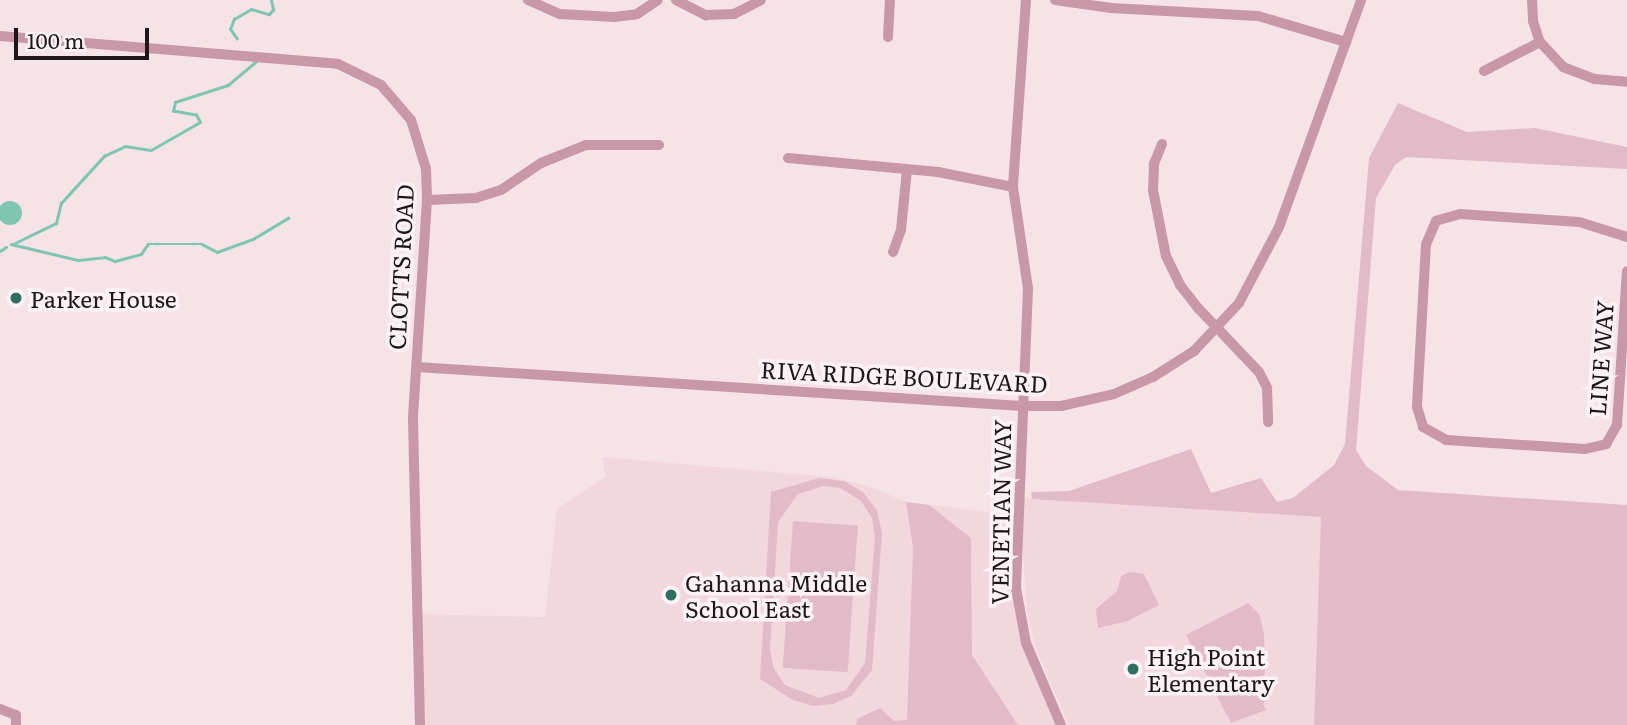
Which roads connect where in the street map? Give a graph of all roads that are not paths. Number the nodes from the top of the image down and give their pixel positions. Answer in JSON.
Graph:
{"nodes":[{"id":1,"x":528,"y":0,"type":"edge"},
{"id":2,"x":659,"y":0,"type":"edge"},
{"id":3,"x":676,"y":0,"type":"edge"},
{"id":4,"x":761,"y":0,"type":"edge"},
{"id":5,"x":890,"y":0,"type":"edge"},
{"id":6,"x":1026,"y":0,"type":"edge"},
{"id":7,"x":1055,"y":0,"type":"edge"},
{"id":8,"x":1361,"y":0,"type":"edge"},
{"id":9,"x":1532,"y":0,"type":"edge"},
{"id":10,"x":0,"y":36,"type":"edge"},
{"id":11,"x":888,"y":37,"type":"dead end"},
{"id":12,"x":1346,"y":42,"type":"junction"},
{"id":13,"x":1541,"y":42,"type":"junction"},
{"id":14,"x":1484,"y":71,"type":"dead end"},
{"id":15,"x":1627,"y":82,"type":"edge"},
{"id":16,"x":1162,"y":144,"type":"dead end"},
{"id":17,"x":659,"y":145,"type":"dead end"},
{"id":18,"x":788,"y":158,"type":"dead end"},
{"id":19,"x":907,"y":170,"type":"junction"},
{"id":20,"x":1013,"y":187,"type":"junction"},
{"id":21,"x":427,"y":200,"type":"junction"},
{"id":22,"x":1627,"y":237,"type":"edge"},
{"id":23,"x":893,"y":252,"type":"dead end"},
{"id":24,"x":1627,"y":271,"type":"edge"},
{"id":25,"x":1217,"y":328,"type":"junction"},
{"id":26,"x":416,"y":367,"type":"junction"},
{"id":27,"x":1023,"y":406,"type":"junction"},
{"id":28,"x":1268,"y":422,"type":"dead end"},
{"id":29,"x":0,"y":709,"type":"edge"},
{"id":30,"x":16,"y":725,"type":"edge"},
{"id":31,"x":420,"y":725,"type":"edge"},
{"id":32,"x":1061,"y":725,"type":"edge"}],
"edges":[{"from":1,"to":2,"type":"street"},
{"from":3,"to":4,"type":"street"},
{"from":5,"to":11,"type":"street"},
{"from":6,"to":20,"type":"street","name":"VENETIAN WAY"},
{"from":7,"to":12,"type":"street"},
{"from":8,"to":12,"type":"street","name":"RIVA RIDGE BOULEVARD"},
{"from":9,"to":13,"type":"street"},
{"from":10,"to":21,"type":"street","name":"CLOTTS ROAD"},
{"from":12,"to":25,"type":"street","name":"RIVA RIDGE BOULEVARD"},
{"from":13,"to":14,"type":"street"},
{"from":13,"to":15,"type":"street"},
{"from":16,"to":25,"type":"street"},
{"from":17,"to":21,"type":"street"},
{"from":18,"to":19,"type":"street"},
{"from":19,"to":20,"type":"street"},
{"from":19,"to":23,"type":"street"},
{"from":20,"to":27,"type":"street","name":"VENETIAN WAY"},
{"from":21,"to":26,"type":"street","name":"CLOTTS ROAD"},
{"from":22,"to":24,"type":"street","name":"LINE WAY"},
{"from":25,"to":27,"type":"street","name":"RIVA RIDGE BOULEVARD"},
{"from":25,"to":28,"type":"street"},
{"from":26,"to":27,"type":"street","name":"RIVA RIDGE BOULEVARD"},
{"from":26,"to":31,"type":"street","name":"CLOTTS ROAD"},
{"from":27,"to":32,"type":"street","name":"VENETIAN WAY"},
{"from":29,"to":30,"type":"street"}]}
